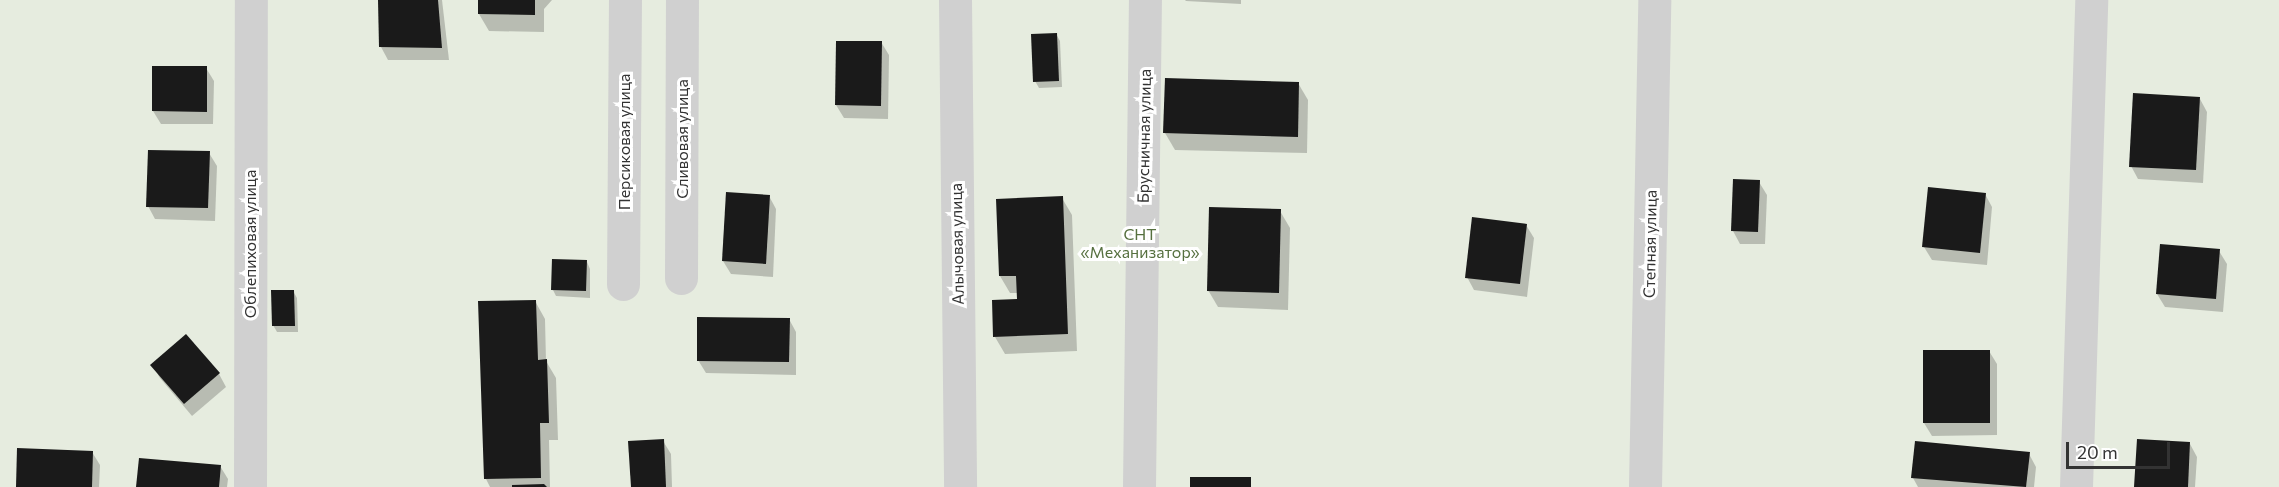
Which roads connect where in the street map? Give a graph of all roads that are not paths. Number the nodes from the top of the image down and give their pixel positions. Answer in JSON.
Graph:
{"nodes":[{"id":1,"x":251,"y":0,"type":"edge"},
{"id":2,"x":625,"y":0,"type":"edge"},
{"id":3,"x":682,"y":0,"type":"edge"},
{"id":4,"x":955,"y":0,"type":"edge"},
{"id":5,"x":1146,"y":0,"type":"edge"},
{"id":6,"x":1654,"y":0,"type":"edge"},
{"id":7,"x":2091,"y":0,"type":"edge"},
{"id":8,"x":681,"y":278,"type":"dead end"},
{"id":9,"x":623,"y":284,"type":"dead end"},
{"id":10,"x":250,"y":487,"type":"edge"},
{"id":11,"x":960,"y":487,"type":"edge"},
{"id":12,"x":1139,"y":487,"type":"edge"},
{"id":13,"x":1645,"y":487,"type":"edge"},
{"id":14,"x":2076,"y":487,"type":"edge"}],
"edges":[{"from":1,"to":10,"type":"street","name":"Облепиховая улица"},
{"from":2,"to":9,"type":"street","name":"Персиковая улица"},
{"from":3,"to":8,"type":"street","name":"Сливовая улица"},
{"from":4,"to":11,"type":"street","name":"Алычовая улица"},
{"from":5,"to":12,"type":"street","name":"Брусничная улица"},
{"from":6,"to":13,"type":"street","name":"Степная улица"},
{"from":7,"to":14,"type":"street"}]}
